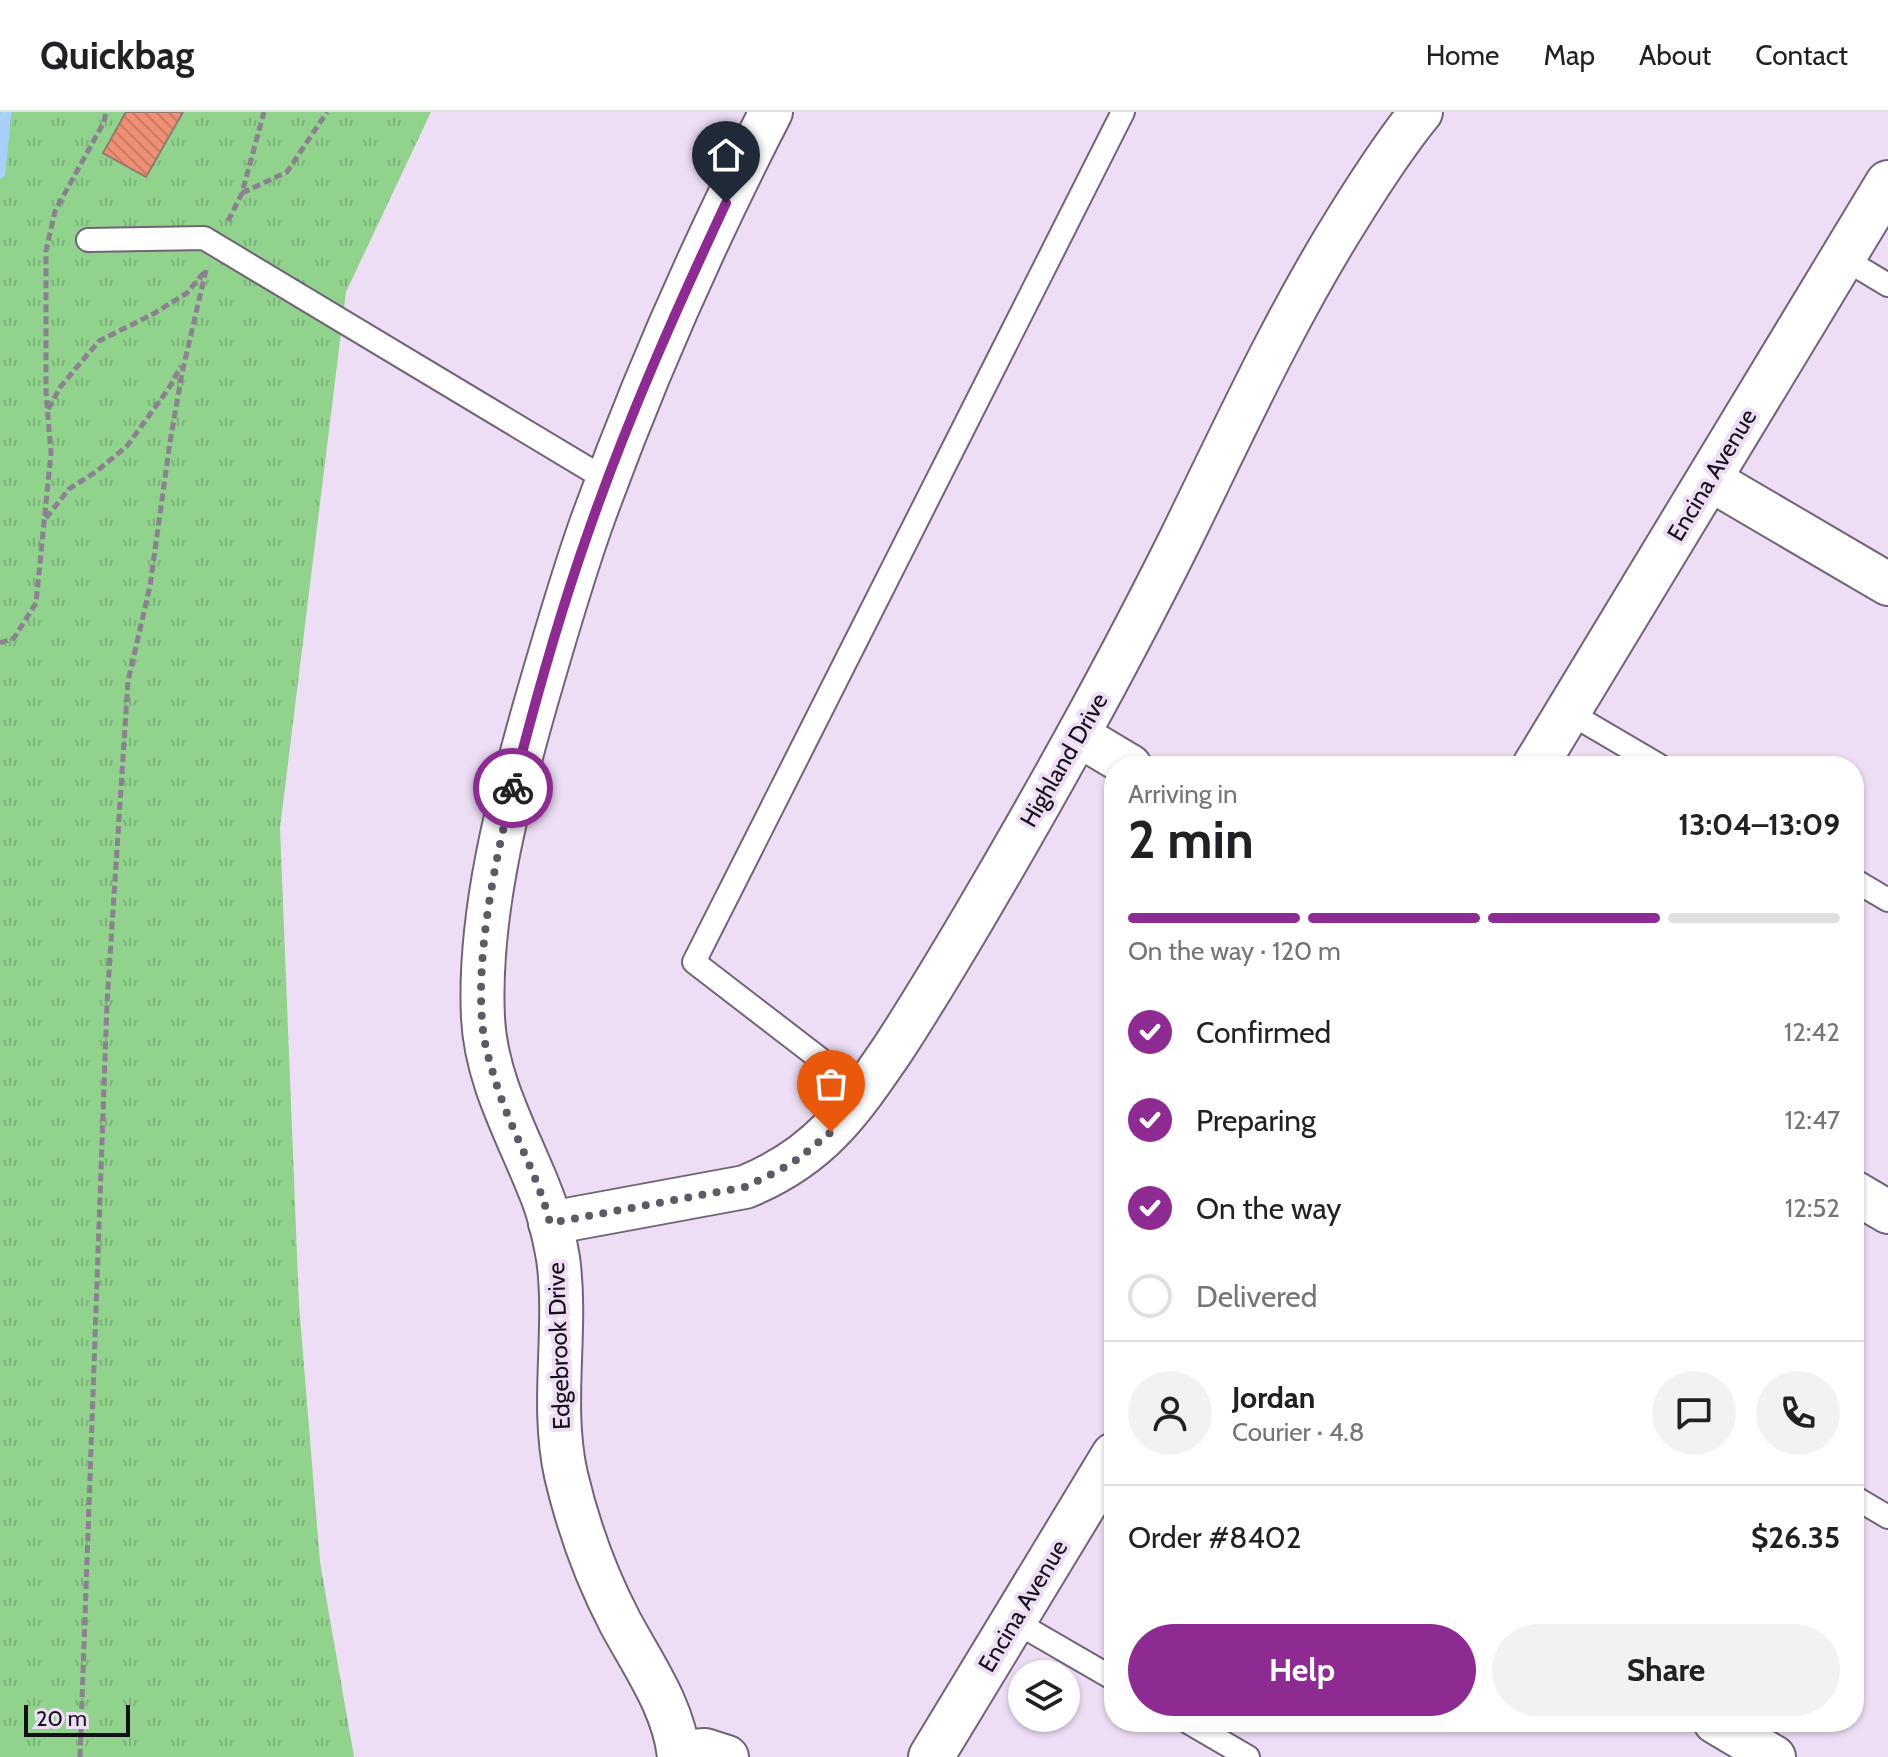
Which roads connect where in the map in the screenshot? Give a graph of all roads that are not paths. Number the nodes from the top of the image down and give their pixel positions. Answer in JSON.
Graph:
{"nodes":[{"id":1,"x":771,"y":112,"type":"edge"},
{"id":2,"x":1123,"y":112,"type":"edge"},
{"id":3,"x":1421,"y":112,"type":"edge"},
{"id":4,"x":1888,"y":183,"type":"edge"},
{"id":5,"x":88,"y":240,"type":"dead end"},
{"id":6,"x":1843,"y":258,"type":"junction"},
{"id":7,"x":1888,"y":285,"type":"edge"},
{"id":8,"x":1709,"y":479,"type":"junction"},
{"id":9,"x":607,"y":480,"type":"junction"},
{"id":10,"x":1888,"y":584,"type":"edge"},
{"id":11,"x":1568,"y":712,"type":"junction"},
{"id":12,"x":1078,"y":735,"type":"junction"},
{"id":13,"x":1113,"y":756,"type":"edge"},
{"id":14,"x":1541,"y":756,"type":"edge"},
{"id":15,"x":1643,"y":756,"type":"edge"},
{"id":16,"x":1864,"y":886,"type":"edge"},
{"id":17,"x":1888,"y":900,"type":"edge"},
{"id":18,"x":863,"y":1092,"type":"junction"},
{"id":19,"x":1864,"y":1198,"type":"edge"},
{"id":20,"x":1888,"y":1212,"type":"edge"},
{"id":21,"x":550,"y":1223,"type":"junction"},
{"id":22,"x":1104,"y":1472,"type":"edge"},
{"id":23,"x":1864,"y":1503,"type":"edge"},
{"id":24,"x":1888,"y":1517,"type":"edge"},
{"id":25,"x":1014,"y":1621,"type":"junction"},
{"id":26,"x":1104,"y":1673,"type":"edge"},
{"id":27,"x":1205,"y":1732,"type":"edge"},
{"id":28,"x":1732,"y":1732,"type":"edge"},
{"id":29,"x":679,"y":1754,"type":"edge"},
{"id":30,"x":727,"y":1757,"type":"edge"},
{"id":31,"x":931,"y":1757,"type":"edge"},
{"id":32,"x":1248,"y":1757,"type":"edge"},
{"id":33,"x":1774,"y":1757,"type":"edge"}],
"edges":[{"from":1,"to":9,"type":"street","name":"Edgebrook Drive"},
{"from":2,"to":18,"type":"lane"},
{"from":3,"to":12,"type":"street","name":"Highland Drive"},
{"from":4,"to":6,"type":"street","name":"Encina Avenue"},
{"from":5,"to":9,"type":"lane"},
{"from":6,"to":7,"type":"lane"},
{"from":6,"to":8,"type":"street","name":"Encina Avenue"},
{"from":8,"to":10,"type":"street"},
{"from":8,"to":11,"type":"street","name":"Encina Avenue"},
{"from":9,"to":21,"type":"street","name":"Edgebrook Drive"},
{"from":11,"to":14,"type":"street","name":"Encina Avenue"},
{"from":11,"to":15,"type":"lane"},
{"from":12,"to":13,"type":"street"},
{"from":12,"to":18,"type":"street","name":"Highland Drive"},
{"from":16,"to":17,"type":"lane"},
{"from":18,"to":21,"type":"street","name":"Highland Drive"},
{"from":19,"to":20,"type":"street"},
{"from":21,"to":29,"type":"street","name":"Edgebrook Drive"},
{"from":22,"to":25,"type":"street","name":"Encina Avenue"},
{"from":23,"to":24,"type":"lane"},
{"from":25,"to":26,"type":"lane"},
{"from":25,"to":31,"type":"street","name":"Encina Avenue"},
{"from":27,"to":32,"type":"lane"},
{"from":28,"to":33,"type":"street"},
{"from":29,"to":30,"type":"street"}]}
